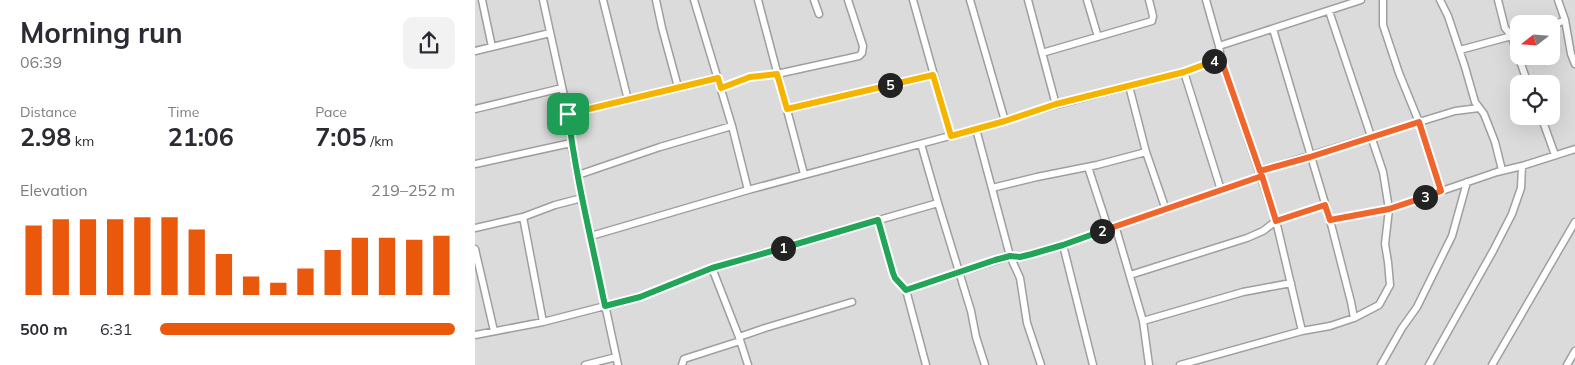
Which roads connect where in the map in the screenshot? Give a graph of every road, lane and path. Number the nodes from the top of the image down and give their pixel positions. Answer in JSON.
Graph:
{"nodes":[{"id":1,"x":483,"y":0,"type":"edge"},
{"id":2,"x":543,"y":0,"type":"edge"},
{"id":3,"x":603,"y":0,"type":"edge"},
{"id":4,"x":656,"y":0,"type":"edge"},
{"id":5,"x":694,"y":0,"type":"edge"},
{"id":6,"x":758,"y":0,"type":"edge"},
{"id":7,"x":814,"y":0,"type":"edge"},
{"id":8,"x":849,"y":0,"type":"edge"},
{"id":9,"x":913,"y":0,"type":"edge"},
{"id":10,"x":970,"y":0,"type":"edge"},
{"id":11,"x":1028,"y":0,"type":"edge"},
{"id":12,"x":1087,"y":0,"type":"edge"},
{"id":13,"x":1149,"y":0,"type":"edge"},
{"id":14,"x":1206,"y":0,"type":"edge"},
{"id":15,"x":1361,"y":0,"type":"edge"},
{"id":16,"x":1383,"y":0,"type":"edge"},
{"id":17,"x":1440,"y":0,"type":"edge"},
{"id":18,"x":1498,"y":0,"type":"edge"},
{"id":19,"x":1558,"y":0,"type":"edge"},
{"id":20,"x":1329,"y":12,"type":"junction"},
{"id":21,"x":819,"y":14,"type":"dead end"},
{"id":22,"x":1565,"y":20,"type":"junction"},
{"id":23,"x":1560,"y":22,"type":"edge"},
{"id":24,"x":1273,"y":29,"type":"junction"},
{"id":25,"x":550,"y":34,"type":"junction"},
{"id":26,"x":1510,"y":34,"type":"edge"},
{"id":27,"x":1510,"y":35,"type":"edge"},
{"id":28,"x":1098,"y":37,"type":"junction"},
{"id":29,"x":1219,"y":46,"type":"junction"},
{"id":30,"x":492,"y":47,"type":"junction"},
{"id":31,"x":1460,"y":50,"type":"junction"},
{"id":32,"x":475,"y":51,"type":"edge"},
{"id":33,"x":1042,"y":53,"type":"junction"},
{"id":34,"x":1221,"y":59,"type":"junction"},
{"id":35,"x":1575,"y":64,"type":"edge"},
{"id":36,"x":1184,"y":72,"type":"junction"},
{"id":37,"x":777,"y":74,"type":"junction"},
{"id":38,"x":933,"y":75,"type":"junction"},
{"id":39,"x":718,"y":78,"type":"junction"},
{"id":40,"x":1129,"y":86,"type":"junction"},
{"id":41,"x":678,"y":87,"type":"junction"},
{"id":42,"x":562,"y":88,"type":"junction"},
{"id":43,"x":721,"y":88,"type":"junction"},
{"id":44,"x":629,"y":100,"type":"junction"},
{"id":45,"x":1056,"y":104,"type":"junction"},
{"id":46,"x":1479,"y":108,"type":"junction"},
{"id":47,"x":475,"y":109,"type":"edge"},
{"id":48,"x":787,"y":109,"type":"junction"},
{"id":49,"x":568,"y":114,"type":"junction"},
{"id":50,"x":1005,"y":121,"type":"junction"},
{"id":51,"x":1419,"y":122,"type":"junction"},
{"id":52,"x":1544,"y":125,"type":"edge"},
{"id":53,"x":732,"y":126,"type":"junction"},
{"id":54,"x":976,"y":130,"type":"junction"},
{"id":55,"x":951,"y":136,"type":"junction"},
{"id":56,"x":1371,"y":137,"type":"junction"},
{"id":57,"x":571,"y":143,"type":"junction"},
{"id":58,"x":921,"y":144,"type":"junction"},
{"id":59,"x":1575,"y":149,"type":"edge"},
{"id":60,"x":1146,"y":152,"type":"junction"},
{"id":61,"x":1555,"y":155,"type":"junction"},
{"id":62,"x":1310,"y":157,"type":"junction"},
{"id":63,"x":475,"y":164,"type":"edge"},
{"id":64,"x":1522,"y":166,"type":"junction"},
{"id":65,"x":1087,"y":167,"type":"junction"},
{"id":66,"x":1502,"y":170,"type":"junction"},
{"id":67,"x":578,"y":174,"type":"junction"},
{"id":68,"x":804,"y":174,"type":"junction"},
{"id":69,"x":1261,"y":174,"type":"junction"},
{"id":70,"x":1467,"y":182,"type":"junction"},
{"id":71,"x":992,"y":188,"type":"junction"},
{"id":72,"x":748,"y":190,"type":"junction"},
{"id":73,"x":1221,"y":190,"type":"junction"},
{"id":74,"x":1441,"y":191,"type":"junction"},
{"id":75,"x":582,"y":198,"type":"junction"},
{"id":76,"x":938,"y":203,"type":"junction"},
{"id":77,"x":1325,"y":205,"type":"junction"},
{"id":78,"x":1389,"y":209,"type":"junction"},
{"id":79,"x":1166,"y":210,"type":"junction"},
{"id":80,"x":523,"y":217,"type":"junction"},
{"id":81,"x":878,"y":220,"type":"junction"},
{"id":82,"x":1330,"y":220,"type":"junction"},
{"id":83,"x":1276,"y":221,"type":"junction"},
{"id":84,"x":1575,"y":222,"type":"edge"},
{"id":85,"x":475,"y":228,"type":"edge"},
{"id":86,"x":1109,"y":228,"type":"junction"},
{"id":87,"x":591,"y":236,"type":"junction"},
{"id":88,"x":1063,"y":245,"type":"junction"},
{"id":89,"x":475,"y":249,"type":"edge"},
{"id":90,"x":1010,"y":256,"type":"junction"},
{"id":91,"x":712,"y":268,"type":"junction"},
{"id":92,"x":959,"y":272,"type":"junction"},
{"id":93,"x":1130,"y":275,"type":"junction"},
{"id":94,"x":1291,"y":283,"type":"junction"},
{"id":95,"x":906,"y":290,"type":"junction"},
{"id":96,"x":851,"y":302,"type":"dead end"},
{"id":97,"x":605,"y":306,"type":"junction"},
{"id":98,"x":1354,"y":318,"type":"junction"},
{"id":99,"x":1143,"y":321,"type":"junction"},
{"id":100,"x":543,"y":322,"type":"junction"},
{"id":101,"x":494,"y":331,"type":"junction"},
{"id":102,"x":1302,"y":331,"type":"junction"},
{"id":103,"x":475,"y":335,"type":"edge"},
{"id":104,"x":740,"y":339,"type":"junction"},
{"id":105,"x":1575,"y":351,"type":"edge"},
{"id":106,"x":616,"y":357,"type":"junction"},
{"id":107,"x":585,"y":365,"type":"edge"},
{"id":108,"x":617,"y":365,"type":"edge"},
{"id":109,"x":682,"y":365,"type":"edge"},
{"id":110,"x":748,"y":365,"type":"edge"},
{"id":111,"x":927,"y":365,"type":"edge"},
{"id":112,"x":985,"y":365,"type":"edge"},
{"id":113,"x":1041,"y":365,"type":"edge"},
{"id":114,"x":1093,"y":365,"type":"edge"},
{"id":115,"x":1149,"y":365,"type":"edge"},
{"id":116,"x":1180,"y":365,"type":"edge"},
{"id":117,"x":1381,"y":365,"type":"edge"},
{"id":118,"x":1429,"y":365,"type":"edge"},
{"id":119,"x":1492,"y":365,"type":"edge"},
{"id":120,"x":1567,"y":365,"type":"edge"}],
"edges":[{"from":1,"to":30,"type":"street"},
{"from":2,"to":25,"type":"street"},
{"from":3,"to":44,"type":"street"},
{"from":4,"to":41,"type":"street"},
{"from":5,"to":39,"type":"street"},
{"from":6,"to":37,"type":"street"},
{"from":7,"to":21,"type":"street"},
{"from":8,"to":37,"type":"street"},
{"from":9,"to":38,"type":"street"},
{"from":10,"to":50,"type":"street"},
{"from":11,"to":33,"type":"street"},
{"from":12,"to":28,"type":"street"},
{"from":13,"to":28,"type":"street"},
{"from":14,"to":29,"type":"street"},
{"from":15,"to":20,"type":"street"},
{"from":16,"to":51,"type":"street"},
{"from":17,"to":31,"type":"street"},
{"from":18,"to":26,"type":"street"},
{"from":19,"to":22,"type":"street"},
{"from":20,"to":24,"type":"street"},
{"from":20,"to":56,"type":"street"},
{"from":22,"to":23,"type":"street"},
{"from":22,"to":35,"type":"street"},
{"from":24,"to":29,"type":"street"},
{"from":24,"to":62,"type":"street"},
{"from":25,"to":30,"type":"street"},
{"from":25,"to":42,"type":"street"},
{"from":27,"to":31,"type":"street"},
{"from":28,"to":33,"type":"street"},
{"from":29,"to":34,"type":"street"},
{"from":30,"to":32,"type":"street"},
{"from":31,"to":46,"type":"street"},
{"from":33,"to":45,"type":"street"},
{"from":34,"to":36,"type":"street"},
{"from":34,"to":69,"type":"street"},
{"from":36,"to":40,"type":"street"},
{"from":36,"to":73,"type":"street"},
{"from":37,"to":43,"type":"street"},
{"from":37,"to":48,"type":"street"},
{"from":38,"to":48,"type":"street"},
{"from":38,"to":55,"type":"street"},
{"from":39,"to":41,"type":"street"},
{"from":39,"to":43,"type":"street"},
{"from":40,"to":45,"type":"street"},
{"from":40,"to":60,"type":"street"},
{"from":41,"to":44,"type":"street"},
{"from":42,"to":47,"type":"street"},
{"from":42,"to":49,"type":"street"},
{"from":43,"to":53,"type":"street"},
{"from":44,"to":49,"type":"street"},
{"from":45,"to":50,"type":"street"},
{"from":46,"to":51,"type":"street"},
{"from":46,"to":66,"type":"street"},
{"from":48,"to":68,"type":"street"},
{"from":49,"to":57,"type":"street"},
{"from":50,"to":54,"type":"street"},
{"from":51,"to":56,"type":"street"},
{"from":51,"to":74,"type":"street"},
{"from":52,"to":61,"type":"street"},
{"from":53,"to":67,"type":"street"},
{"from":53,"to":72,"type":"street"},
{"from":54,"to":55,"type":"street"},
{"from":54,"to":71,"type":"street"},
{"from":55,"to":58,"type":"street"},
{"from":56,"to":62,"type":"street"},
{"from":56,"to":78,"type":"street"},
{"from":57,"to":63,"type":"street"},
{"from":57,"to":67,"type":"street"},
{"from":58,"to":68,"type":"street"},
{"from":58,"to":76,"type":"street"},
{"from":59,"to":61,"type":"street"},
{"from":60,"to":65,"type":"street"},
{"from":60,"to":79,"type":"street"},
{"from":61,"to":64,"type":"street"},
{"from":62,"to":69,"type":"street"},
{"from":62,"to":77,"type":"street"},
{"from":64,"to":66,"type":"street"},
{"from":64,"to":118,"type":"street"},
{"from":65,"to":71,"type":"street"},
{"from":65,"to":86,"type":"street"},
{"from":66,"to":70,"type":"street"},
{"from":67,"to":75,"type":"street"},
{"from":68,"to":72,"type":"street"},
{"from":69,"to":73,"type":"street"},
{"from":69,"to":83,"type":"street"},
{"from":70,"to":74,"type":"street"},
{"from":70,"to":117,"type":"street"},
{"from":71,"to":90,"type":"street"},
{"from":72,"to":87,"type":"street"},
{"from":73,"to":79,"type":"street"},
{"from":74,"to":78,"type":"street"},
{"from":75,"to":80,"type":"street"},
{"from":75,"to":87,"type":"street"},
{"from":76,"to":81,"type":"street"},
{"from":76,"to":92,"type":"street"},
{"from":77,"to":82,"type":"street"},
{"from":77,"to":83,"type":"street"},
{"from":78,"to":82,"type":"street"},
{"from":78,"to":98,"type":"street"},
{"from":79,"to":86,"type":"street"},
{"from":80,"to":85,"type":"street"},
{"from":80,"to":100,"type":"street"},
{"from":81,"to":91,"type":"street"},
{"from":81,"to":95,"type":"street"},
{"from":82,"to":98,"type":"street"},
{"from":83,"to":93,"type":"street"},
{"from":83,"to":94,"type":"street"},
{"from":84,"to":119,"type":"street"},
{"from":86,"to":88,"type":"street"},
{"from":86,"to":93,"type":"street"},
{"from":87,"to":97,"type":"street"},
{"from":88,"to":90,"type":"street"},
{"from":88,"to":114,"type":"street"},
{"from":89,"to":101,"type":"street"},
{"from":90,"to":92,"type":"street"},
{"from":90,"to":113,"type":"street"},
{"from":91,"to":97,"type":"street"},
{"from":91,"to":104,"type":"street"},
{"from":92,"to":95,"type":"street"},
{"from":92,"to":112,"type":"street"},
{"from":93,"to":99,"type":"street"},
{"from":94,"to":99,"type":"street"},
{"from":94,"to":102,"type":"street"},
{"from":95,"to":111,"type":"street"},
{"from":96,"to":104,"type":"street"},
{"from":97,"to":100,"type":"street"},
{"from":97,"to":106,"type":"street"},
{"from":98,"to":102,"type":"street"},
{"from":99,"to":115,"type":"street"},
{"from":100,"to":101,"type":"street"},
{"from":101,"to":103,"type":"street"},
{"from":102,"to":116,"type":"street"},
{"from":104,"to":109,"type":"street"},
{"from":104,"to":110,"type":"street"},
{"from":105,"to":120,"type":"street"},
{"from":106,"to":107,"type":"street"},
{"from":106,"to":108,"type":"street"}]}
